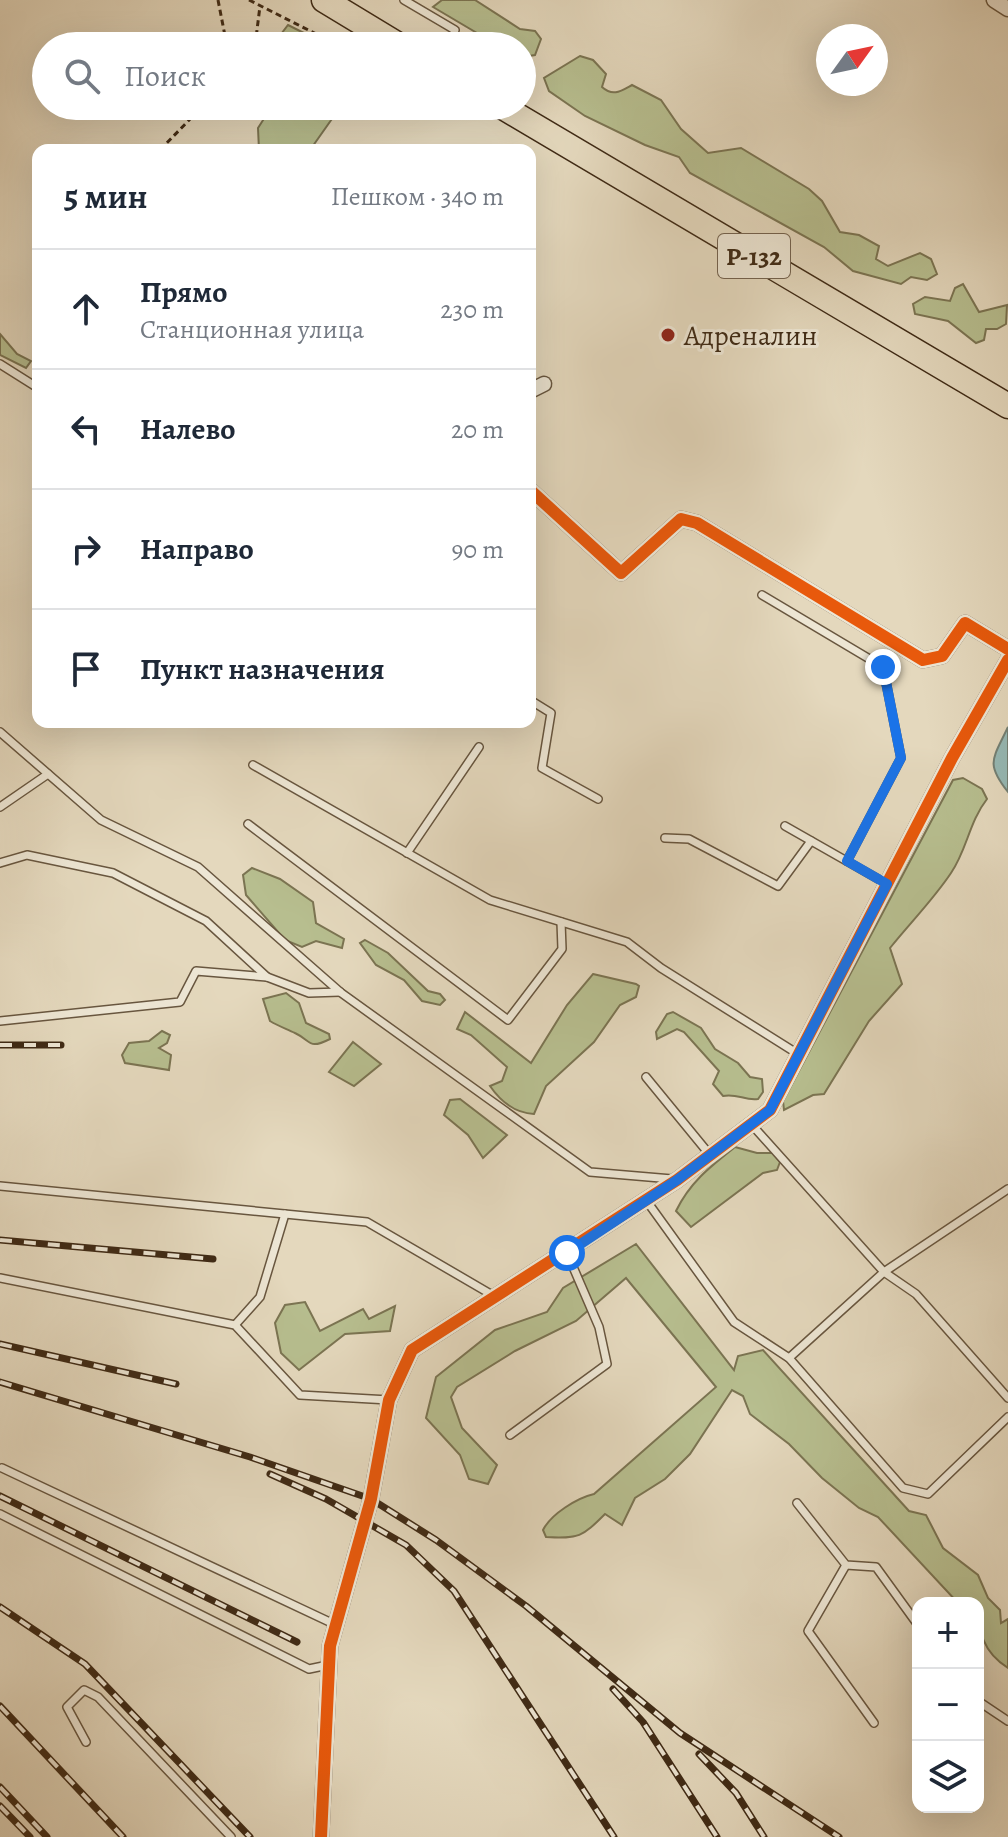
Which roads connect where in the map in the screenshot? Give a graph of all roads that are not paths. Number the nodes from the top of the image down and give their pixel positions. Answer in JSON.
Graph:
{"nodes":[{"id":1,"x":324,"y":0,"type":"edge"},
{"id":2,"x":404,"y":0,"type":"edge"},
{"id":3,"x":994,"y":0,"type":"edge"},
{"id":4,"x":1008,"y":9,"type":"edge"},
{"id":5,"x":377,"y":32,"type":"edge"},
{"id":6,"x":454,"y":32,"type":"edge"},
{"id":7,"x":525,"y":120,"type":"edge"},
{"id":8,"x":0,"y":364,"type":"edge"},
{"id":9,"x":32,"y":384,"type":"edge"},
{"id":10,"x":1008,"y":406,"type":"edge"},
{"id":11,"x":536,"y":495,"type":"edge"},
{"id":12,"x":762,"y":595,"type":"dead end"},
{"id":13,"x":1008,"y":649,"type":"edge"},
{"id":14,"x":1008,"y":660,"type":"edge"},
{"id":15,"x":536,"y":704,"type":"edge"},
{"id":16,"x":0,"y":732,"type":"edge"},
{"id":17,"x":479,"y":747,"type":"dead end"},
{"id":18,"x":253,"y":765,"type":"dead end"},
{"id":19,"x":48,"y":774,"type":"junction"},
{"id":20,"x":598,"y":799,"type":"dead end"},
{"id":21,"x":0,"y":807,"type":"edge"},
{"id":22,"x":248,"y":824,"type":"dead end"},
{"id":23,"x":785,"y":826,"type":"dead end"},
{"id":24,"x":665,"y":838,"type":"dead end"},
{"id":25,"x":811,"y":841,"type":"junction"},
{"id":26,"x":407,"y":853,"type":"junction"},
{"id":27,"x":847,"y":861,"type":"junction"},
{"id":28,"x":0,"y":863,"type":"edge"},
{"id":29,"x":887,"y":884,"type":"junction"},
{"id":30,"x":561,"y":922,"type":"junction"},
{"id":31,"x":267,"y":977,"type":"junction"},
{"id":32,"x":340,"y":992,"type":"junction"},
{"id":33,"x":0,"y":1021,"type":"edge"},
{"id":34,"x":798,"y":1054,"type":"junction"},
{"id":35,"x":646,"y":1077,"type":"dead end"},
{"id":36,"x":752,"y":1125,"type":"junction"},
{"id":37,"x":710,"y":1155,"type":"junction"},
{"id":38,"x":677,"y":1180,"type":"junction"},
{"id":39,"x":0,"y":1186,"type":"edge"},
{"id":40,"x":1008,"y":1189,"type":"edge"},
{"id":41,"x":646,"y":1200,"type":"junction"},
{"id":42,"x":285,"y":1214,"type":"junction"},
{"id":43,"x":567,"y":1253,"type":"junction"},
{"id":44,"x":884,"y":1272,"type":"junction"},
{"id":45,"x":0,"y":1278,"type":"edge"},
{"id":46,"x":496,"y":1297,"type":"junction"},
{"id":47,"x":235,"y":1325,"type":"junction"},
{"id":48,"x":789,"y":1358,"type":"junction"},
{"id":49,"x":1008,"y":1398,"type":"edge"},
{"id":50,"x":389,"y":1400,"type":"junction"},
{"id":51,"x":1008,"y":1417,"type":"edge"},
{"id":52,"x":510,"y":1435,"type":"dead end"},
{"id":53,"x":2,"y":1468,"type":"edge"},
{"id":54,"x":797,"y":1503,"type":"dead end"},
{"id":55,"x":0,"y":1514,"type":"edge"},
{"id":56,"x":846,"y":1565,"type":"junction"},
{"id":57,"x":912,"y":1617,"type":"edge"},
{"id":58,"x":336,"y":1625,"type":"junction"},
{"id":59,"x":329,"y":1665,"type":"junction"},
{"id":60,"x":984,"y":1705,"type":"edge"},
{"id":61,"x":1008,"y":1721,"type":"edge"},
{"id":62,"x":874,"y":1723,"type":"dead end"},
{"id":63,"x":86,"y":1742,"type":"dead end"},
{"id":64,"x":231,"y":1837,"type":"edge"},
{"id":65,"x":321,"y":1837,"type":"edge"}],
"edges":[{"from":1,"to":5,"type":"highway"},
{"from":2,"to":6,"type":"lane"},
{"from":3,"to":4,"type":"street"},
{"from":7,"to":10,"type":"highway","number":"Р-132"},
{"from":8,"to":9,"type":"lane"},
{"from":11,"to":13,"type":"street"},
{"from":12,"to":27,"type":"lane"},
{"from":14,"to":29,"type":"street"},
{"from":15,"to":20,"type":"lane"},
{"from":16,"to":19,"type":"lane"},
{"from":17,"to":26,"type":"lane"},
{"from":18,"to":26,"type":"lane"},
{"from":19,"to":21,"type":"lane"},
{"from":19,"to":32,"type":"lane"},
{"from":22,"to":30,"type":"lane"},
{"from":23,"to":25,"type":"lane"},
{"from":24,"to":25,"type":"lane"},
{"from":25,"to":27,"type":"lane"},
{"from":26,"to":30,"type":"lane"},
{"from":27,"to":29,"type":"lane"},
{"from":28,"to":31,"type":"lane"},
{"from":29,"to":34,"type":"street"},
{"from":30,"to":34,"type":"lane"},
{"from":31,"to":32,"type":"lane"},
{"from":31,"to":33,"type":"lane"},
{"from":32,"to":38,"type":"lane"},
{"from":34,"to":36,"type":"street"},
{"from":35,"to":37,"type":"lane"},
{"from":36,"to":37,"type":"street"},
{"from":36,"to":44,"type":"lane"},
{"from":37,"to":38,"type":"street"},
{"from":38,"to":41,"type":"street"},
{"from":39,"to":42,"type":"lane"},
{"from":40,"to":44,"type":"lane"},
{"from":41,"to":43,"type":"street"},
{"from":41,"to":48,"type":"lane"},
{"from":42,"to":46,"type":"lane"},
{"from":42,"to":47,"type":"lane"},
{"from":43,"to":46,"type":"street"},
{"from":43,"to":52,"type":"lane"},
{"from":44,"to":48,"type":"lane"},
{"from":44,"to":49,"type":"lane"},
{"from":45,"to":47,"type":"lane"},
{"from":46,"to":50,"type":"street"},
{"from":47,"to":50,"type":"lane"},
{"from":48,"to":51,"type":"lane"},
{"from":50,"to":58,"type":"street"},
{"from":53,"to":58,"type":"lane"},
{"from":54,"to":56,"type":"lane"},
{"from":55,"to":59,"type":"lane"},
{"from":56,"to":57,"type":"lane"},
{"from":56,"to":62,"type":"lane"},
{"from":58,"to":59,"type":"street"},
{"from":59,"to":65,"type":"street"},
{"from":60,"to":61,"type":"lane"},
{"from":63,"to":64,"type":"lane"}]}
